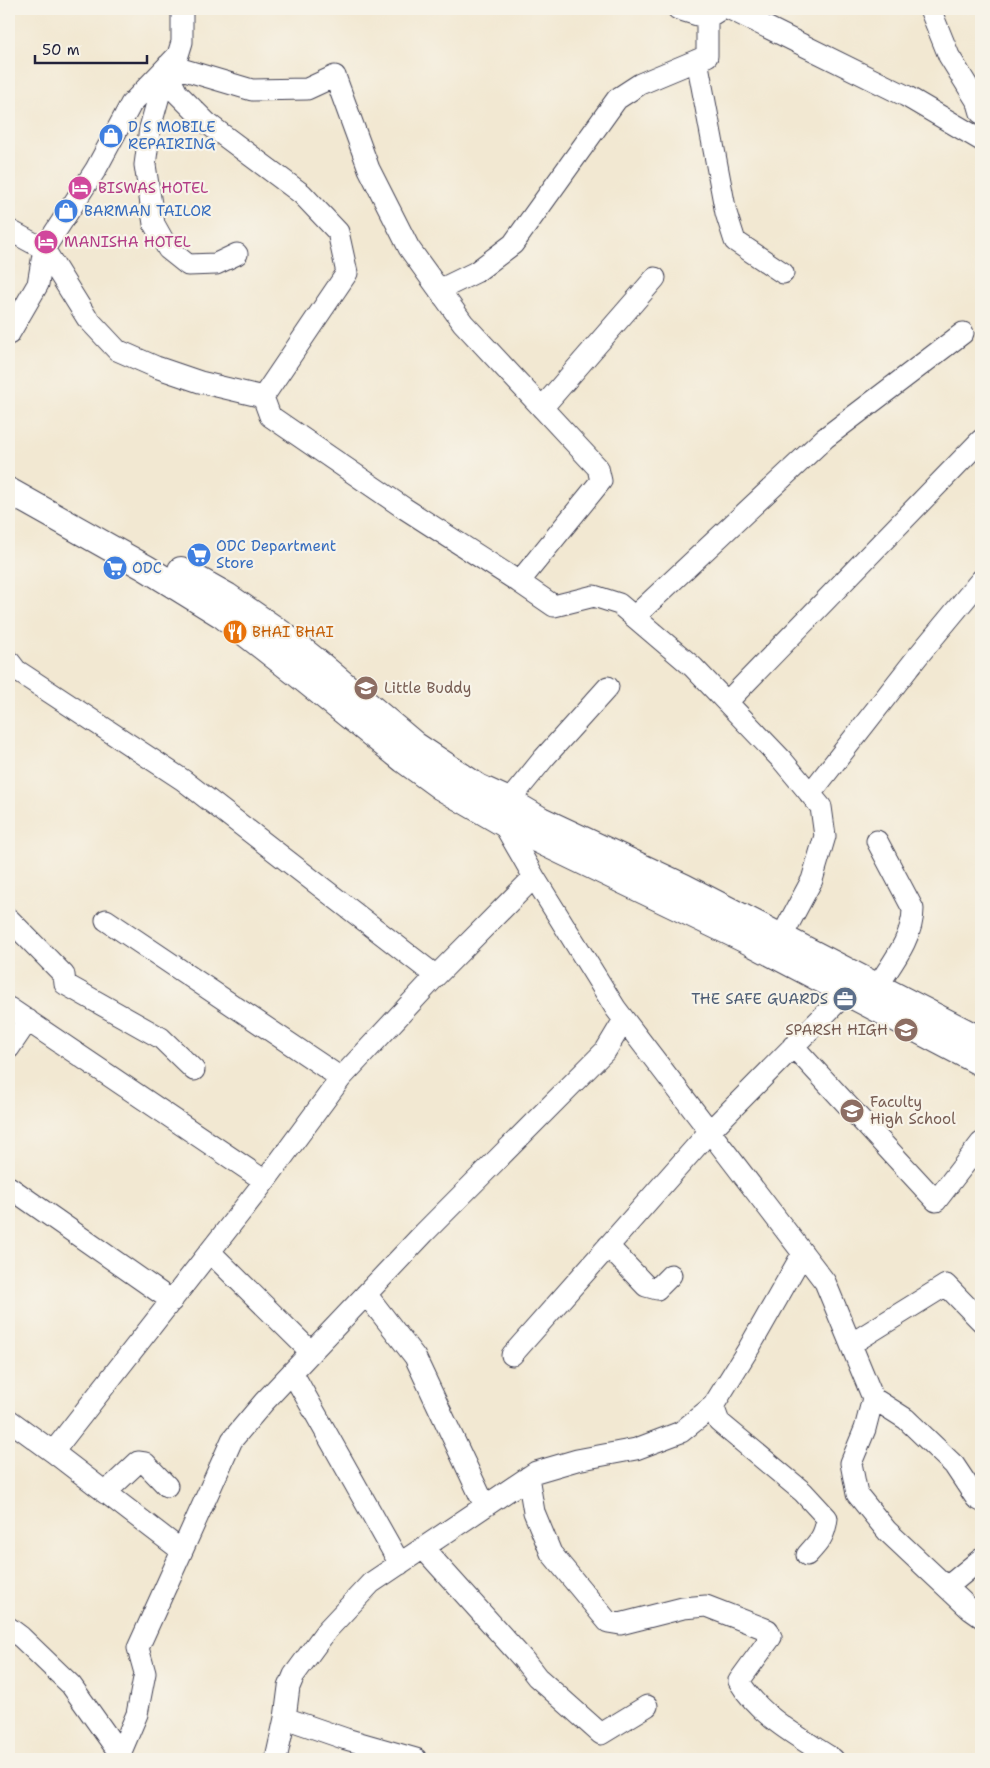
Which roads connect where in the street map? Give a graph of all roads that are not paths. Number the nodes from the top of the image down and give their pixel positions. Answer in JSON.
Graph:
{"nodes":[{"id":1,"x":182,"y":9,"type":"edge"},
{"id":2,"x":678,"y":9,"type":"edge"},
{"id":3,"x":730,"y":9,"type":"edge"},
{"id":4,"x":930,"y":9,"type":"edge"},
{"id":5,"x":715,"y":13,"type":"edge"},
{"id":6,"x":697,"y":60,"type":"junction"},
{"id":7,"x":167,"y":68,"type":"junction"},
{"id":8,"x":981,"y":112,"type":"edge"},
{"id":9,"x":981,"y":140,"type":"edge"},
{"id":10,"x":9,"y":230,"type":"edge"},
{"id":11,"x":44,"y":249,"type":"junction"},
{"id":12,"x":237,"y":254,"type":"dead end"},
{"id":13,"x":783,"y":273,"type":"dead end"},
{"id":14,"x":655,"y":278,"type":"dead end"},
{"id":15,"x":439,"y":290,"type":"junction"},
{"id":16,"x":963,"y":333,"type":"dead end"},
{"id":17,"x":9,"y":334,"type":"edge"},
{"id":18,"x":263,"y":397,"type":"junction"},
{"id":19,"x":542,"y":408,"type":"junction"},
{"id":20,"x":981,"y":440,"type":"edge"},
{"id":21,"x":9,"y":472,"type":"edge"},
{"id":22,"x":9,"y":491,"type":"edge"},
{"id":23,"x":981,"y":580,"type":"edge"},
{"id":24,"x":519,"y":582,"type":"junction"},
{"id":25,"x":634,"y":617,"type":"junction"},
{"id":26,"x":9,"y":661,"type":"edge"},
{"id":27,"x":608,"y":687,"type":"dead end"},
{"id":28,"x":727,"y":702,"type":"junction"},
{"id":29,"x":810,"y":794,"type":"junction"},
{"id":30,"x":506,"y":812,"type":"junction"},
{"id":31,"x":877,"y":841,"type":"dead end"},
{"id":32,"x":534,"y":877,"type":"junction"},
{"id":33,"x":9,"y":919,"type":"edge"},
{"id":34,"x":106,"y":920,"type":"dead end"},
{"id":35,"x":777,"y":946,"type":"junction"},
{"id":36,"x":436,"y":976,"type":"junction"},
{"id":37,"x":877,"y":986,"type":"junction"},
{"id":38,"x":846,"y":992,"type":"junction"},
{"id":39,"x":9,"y":1008,"type":"edge"},
{"id":40,"x":28,"y":1020,"type":"junction"},
{"id":41,"x":624,"y":1020,"type":"junction"},
{"id":42,"x":981,"y":1040,"type":"edge"},
{"id":43,"x":793,"y":1046,"type":"junction"},
{"id":44,"x":9,"y":1048,"type":"edge"},
{"id":45,"x":981,"y":1063,"type":"edge"},
{"id":46,"x":194,"y":1070,"type":"dead end"},
{"id":47,"x":340,"y":1078,"type":"junction"},
{"id":48,"x":710,"y":1131,"type":"junction"},
{"id":49,"x":981,"y":1142,"type":"edge"},
{"id":50,"x":265,"y":1181,"type":"junction"},
{"id":51,"x":9,"y":1187,"type":"edge"},
{"id":52,"x":608,"y":1246,"type":"junction"},
{"id":53,"x":210,"y":1252,"type":"junction"},
{"id":54,"x":803,"y":1253,"type":"junction"},
{"id":55,"x":671,"y":1276,"type":"dead end"},
{"id":56,"x":366,"y":1294,"type":"junction"},
{"id":57,"x":172,"y":1301,"type":"junction"},
{"id":58,"x":981,"y":1321,"type":"edge"},
{"id":59,"x":851,"y":1344,"type":"junction"},
{"id":60,"x":311,"y":1352,"type":"junction"},
{"id":61,"x":512,"y":1355,"type":"dead end"},
{"id":62,"x":292,"y":1372,"type":"junction"},
{"id":63,"x":873,"y":1398,"type":"junction"},
{"id":64,"x":713,"y":1406,"type":"junction"},
{"id":65,"x":9,"y":1420,"type":"edge"},
{"id":66,"x":53,"y":1452,"type":"junction"},
{"id":67,"x":528,"y":1477,"type":"junction"},
{"id":68,"x":167,"y":1486,"type":"dead end"},
{"id":69,"x":104,"y":1493,"type":"junction"},
{"id":70,"x":981,"y":1502,"type":"edge"},
{"id":71,"x":485,"y":1506,"type":"junction"},
{"id":72,"x":422,"y":1548,"type":"junction"},
{"id":73,"x":182,"y":1551,"type":"junction"},
{"id":74,"x":807,"y":1555,"type":"dead end"},
{"id":75,"x":981,"y":1559,"type":"edge"},
{"id":76,"x":400,"y":1564,"type":"junction"},
{"id":77,"x":947,"y":1587,"type":"junction"},
{"id":78,"x":981,"y":1617,"type":"edge"},
{"id":79,"x":9,"y":1628,"type":"edge"},
{"id":80,"x":647,"y":1706,"type":"dead end"},
{"id":81,"x":285,"y":1718,"type":"junction"},
{"id":82,"x":119,"y":1755,"type":"edge"},
{"id":83,"x":276,"y":1759,"type":"edge"},
{"id":84,"x":416,"y":1759,"type":"edge"},
{"id":85,"x":833,"y":1759,"type":"edge"}],
"edges":[{"from":1,"to":7,"type":"street"},
{"from":2,"to":5,"type":"street"},
{"from":3,"to":9,"type":"street"},
{"from":4,"to":8,"type":"street"},
{"from":5,"to":6,"type":"street"},
{"from":6,"to":13,"type":"street"},
{"from":6,"to":15,"type":"street"},
{"from":7,"to":11,"type":"street"},
{"from":7,"to":12,"type":"street"},
{"from":7,"to":15,"type":"street"},
{"from":7,"to":18,"type":"street"},
{"from":10,"to":11,"type":"street"},
{"from":11,"to":17,"type":"street"},
{"from":11,"to":18,"type":"street"},
{"from":14,"to":19,"type":"street"},
{"from":15,"to":19,"type":"street"},
{"from":16,"to":25,"type":"street"},
{"from":18,"to":24,"type":"street"},
{"from":19,"to":24,"type":"street"},
{"from":20,"to":28,"type":"street"},
{"from":21,"to":30,"type":"main road"},
{"from":22,"to":30,"type":"main road"},
{"from":23,"to":29,"type":"street"},
{"from":24,"to":25,"type":"street"},
{"from":25,"to":28,"type":"street"},
{"from":26,"to":36,"type":"street"},
{"from":27,"to":30,"type":"street"},
{"from":28,"to":29,"type":"street"},
{"from":29,"to":35,"type":"street"},
{"from":30,"to":32,"type":"street"},
{"from":30,"to":35,"type":"main road"},
{"from":31,"to":37,"type":"street"},
{"from":32,"to":36,"type":"street"},
{"from":32,"to":41,"type":"street"},
{"from":33,"to":46,"type":"street"},
{"from":34,"to":47,"type":"street"},
{"from":35,"to":37,"type":"main road"},
{"from":35,"to":38,"type":"main road"},
{"from":36,"to":47,"type":"street"},
{"from":37,"to":42,"type":"main road"},
{"from":38,"to":43,"type":"street"},
{"from":38,"to":45,"type":"main road"},
{"from":39,"to":40,"type":"street"},
{"from":40,"to":44,"type":"street"},
{"from":40,"to":50,"type":"street"},
{"from":41,"to":48,"type":"street"},
{"from":41,"to":56,"type":"street"},
{"from":43,"to":48,"type":"street"},
{"from":43,"to":49,"type":"street"},
{"from":47,"to":50,"type":"street"},
{"from":48,"to":52,"type":"street"},
{"from":48,"to":54,"type":"street"},
{"from":50,"to":53,"type":"street"},
{"from":51,"to":57,"type":"street"},
{"from":52,"to":55,"type":"street"},
{"from":52,"to":61,"type":"street"},
{"from":53,"to":57,"type":"street"},
{"from":53,"to":60,"type":"street"},
{"from":54,"to":59,"type":"street"},
{"from":54,"to":64,"type":"street"},
{"from":56,"to":60,"type":"street"},
{"from":56,"to":71,"type":"street"},
{"from":57,"to":66,"type":"street"},
{"from":58,"to":59,"type":"street"},
{"from":59,"to":63,"type":"street"},
{"from":60,"to":62,"type":"street"},
{"from":62,"to":73,"type":"street"},
{"from":62,"to":76,"type":"street"},
{"from":63,"to":70,"type":"street"},
{"from":63,"to":77,"type":"street"},
{"from":64,"to":67,"type":"street"},
{"from":64,"to":74,"type":"street"},
{"from":65,"to":66,"type":"street"},
{"from":66,"to":69,"type":"street"},
{"from":67,"to":71,"type":"street"},
{"from":67,"to":85,"type":"street"},
{"from":68,"to":69,"type":"street"},
{"from":69,"to":73,"type":"street"},
{"from":71,"to":72,"type":"street"},
{"from":72,"to":76,"type":"street"},
{"from":72,"to":80,"type":"street"},
{"from":73,"to":82,"type":"street"},
{"from":75,"to":77,"type":"street"},
{"from":76,"to":81,"type":"street"},
{"from":77,"to":78,"type":"street"},
{"from":79,"to":82,"type":"street"},
{"from":81,"to":83,"type":"street"},
{"from":81,"to":84,"type":"street"}]}
